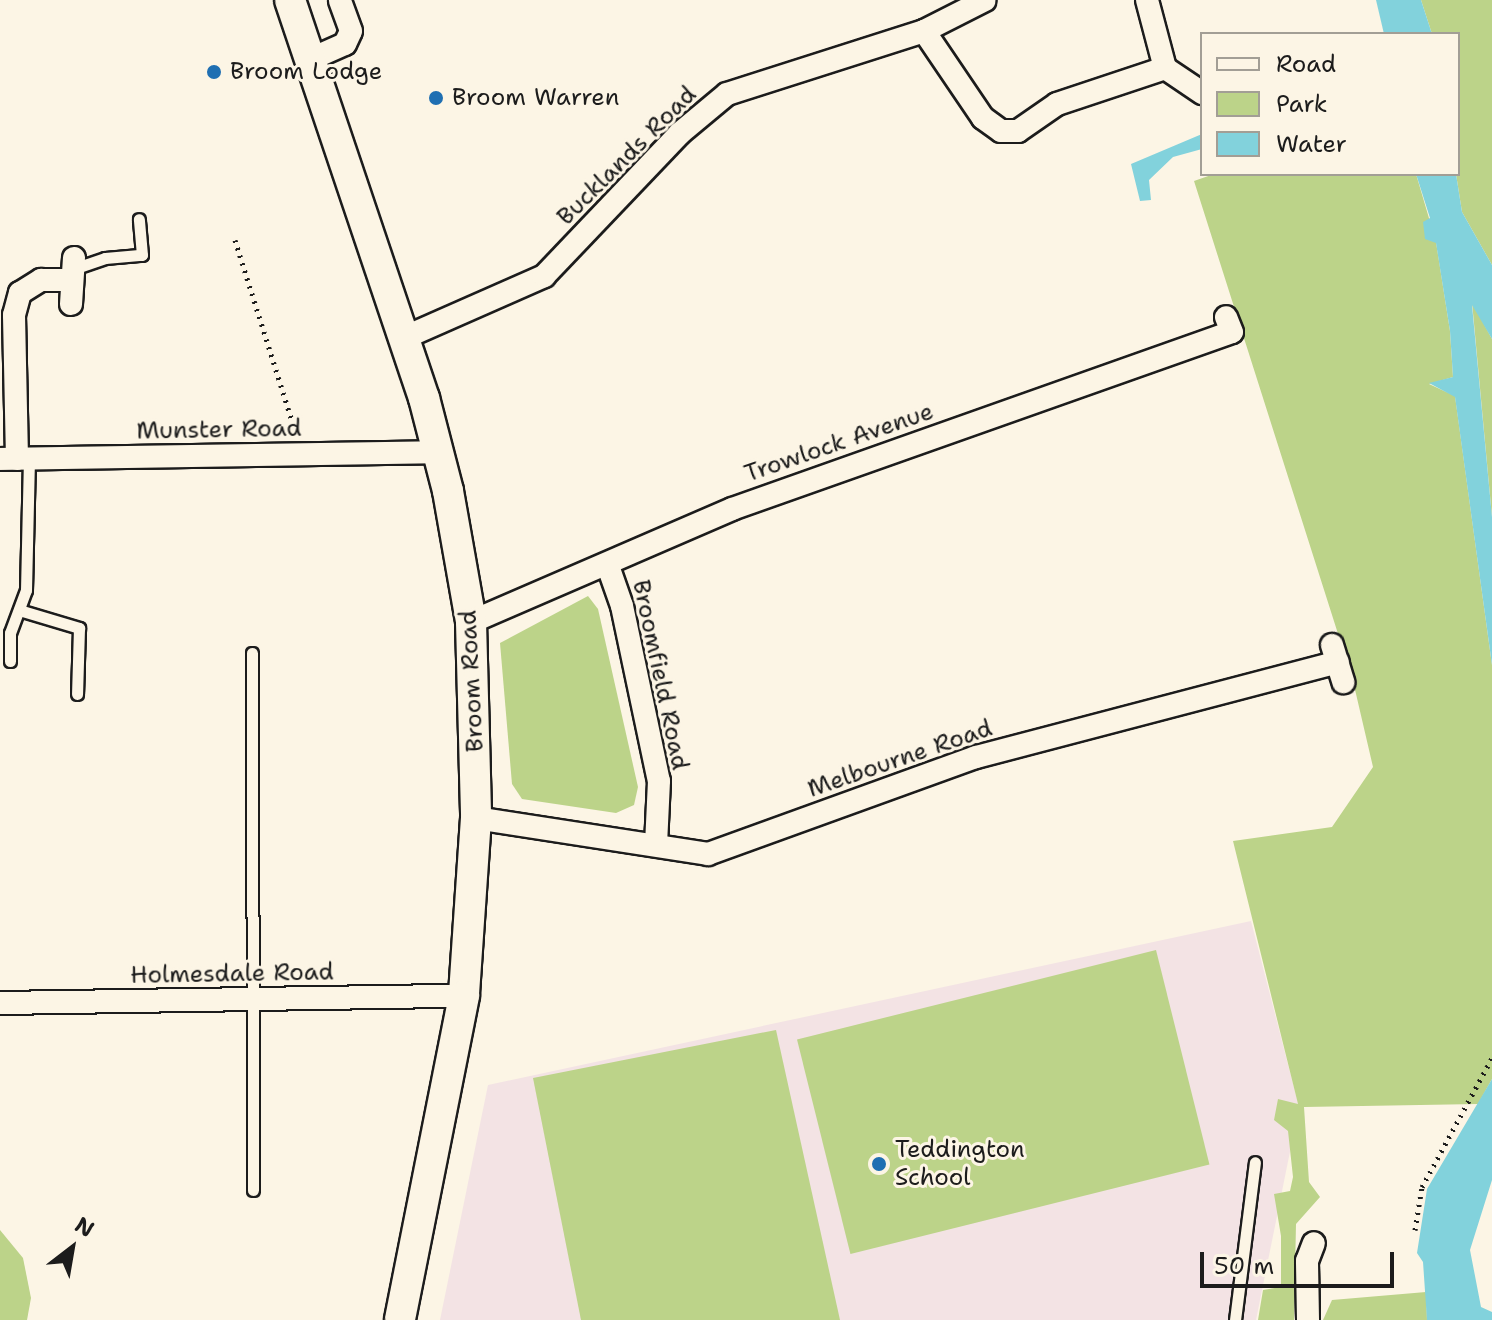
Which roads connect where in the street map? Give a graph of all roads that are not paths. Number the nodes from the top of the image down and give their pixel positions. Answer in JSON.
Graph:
{"nodes":[{"id":1,"x":290,"y":0,"type":"edge"},
{"id":2,"x":340,"y":0,"type":"edge"},
{"id":3,"x":985,"y":0,"type":"edge"},
{"id":4,"x":1147,"y":0,"type":"edge"},
{"id":5,"x":924,"y":31,"type":"junction"},
{"id":6,"x":311,"y":59,"type":"junction"},
{"id":7,"x":1165,"y":68,"type":"junction"},
{"id":8,"x":1200,"y":92,"type":"edge"},
{"id":9,"x":139,"y":219,"type":"dead end"},
{"id":10,"x":73,"y":269,"type":"junction"},
{"id":11,"x":71,"y":304,"type":"dead end"},
{"id":12,"x":1232,"y":331,"type":"dead end"},
{"id":13,"x":406,"y":337,"type":"junction"},
{"id":14,"x":439,"y":452,"type":"junction"},
{"id":15,"x":15,"y":459,"type":"edge"},
{"id":16,"x":608,"y":566,"type":"junction"},
{"id":17,"x":19,"y":610,"type":"junction"},
{"id":18,"x":471,"y":622,"type":"junction"},
{"id":19,"x":252,"y":653,"type":"dead end"},
{"id":20,"x":10,"y":661,"type":"dead end"},
{"id":21,"x":1338,"y":663,"type":"dead end"},
{"id":22,"x":77,"y":694,"type":"dead end"},
{"id":23,"x":476,"y":818,"type":"junction"},
{"id":24,"x":656,"y":845,"type":"junction"},
{"id":25,"x":464,"y":996,"type":"junction"},
{"id":26,"x":248,"y":1001,"type":"junction"},
{"id":27,"x":0,"y":1003,"type":"edge"},
{"id":28,"x":1255,"y":1162,"type":"dead end"},
{"id":29,"x":253,"y":1190,"type":"dead end"},
{"id":30,"x":1314,"y":1243,"type":"dead end"},
{"id":31,"x":400,"y":1320,"type":"edge"},
{"id":32,"x":1235,"y":1320,"type":"edge"},
{"id":33,"x":1308,"y":1320,"type":"edge"}],
"edges":[{"from":1,"to":6,"type":"street","name":"Broom Road"},
{"from":2,"to":6,"type":"street"},
{"from":3,"to":5,"type":"street","name":"Bucklands Road"},
{"from":4,"to":7,"type":"street"},
{"from":5,"to":7,"type":"street"},
{"from":5,"to":13,"type":"street","name":"Bucklands Road"},
{"from":6,"to":13,"type":"street","name":"Broom Road"},
{"from":7,"to":8,"type":"street"},
{"from":9,"to":10,"type":"lane"},
{"from":10,"to":11,"type":"street"},
{"from":10,"to":15,"type":"street"},
{"from":12,"to":16,"type":"street","name":"Trowlock Avenue"},
{"from":13,"to":14,"type":"street","name":"Broom Road"},
{"from":14,"to":15,"type":"street","name":"Munster Road"},
{"from":14,"to":18,"type":"street","name":"Broom Road"},
{"from":15,"to":17,"type":"lane"},
{"from":16,"to":18,"type":"street","name":"Trowlock Avenue"},
{"from":16,"to":24,"type":"street","name":"Broomfield Road"},
{"from":17,"to":20,"type":"lane"},
{"from":17,"to":22,"type":"lane"},
{"from":18,"to":23,"type":"street","name":"Broom Road"},
{"from":19,"to":26,"type":"lane"},
{"from":21,"to":24,"type":"street","name":"Melbourne Road"},
{"from":23,"to":24,"type":"street","name":"Melbourne Road"},
{"from":23,"to":25,"type":"street","name":"Broom Road"},
{"from":25,"to":26,"type":"street","name":"Holmesdale Road"},
{"from":25,"to":31,"type":"street","name":"Broom Road"},
{"from":26,"to":27,"type":"street","name":"Holmesdale Road"},
{"from":26,"to":29,"type":"lane"},
{"from":28,"to":32,"type":"lane"},
{"from":30,"to":33,"type":"street"}]}
